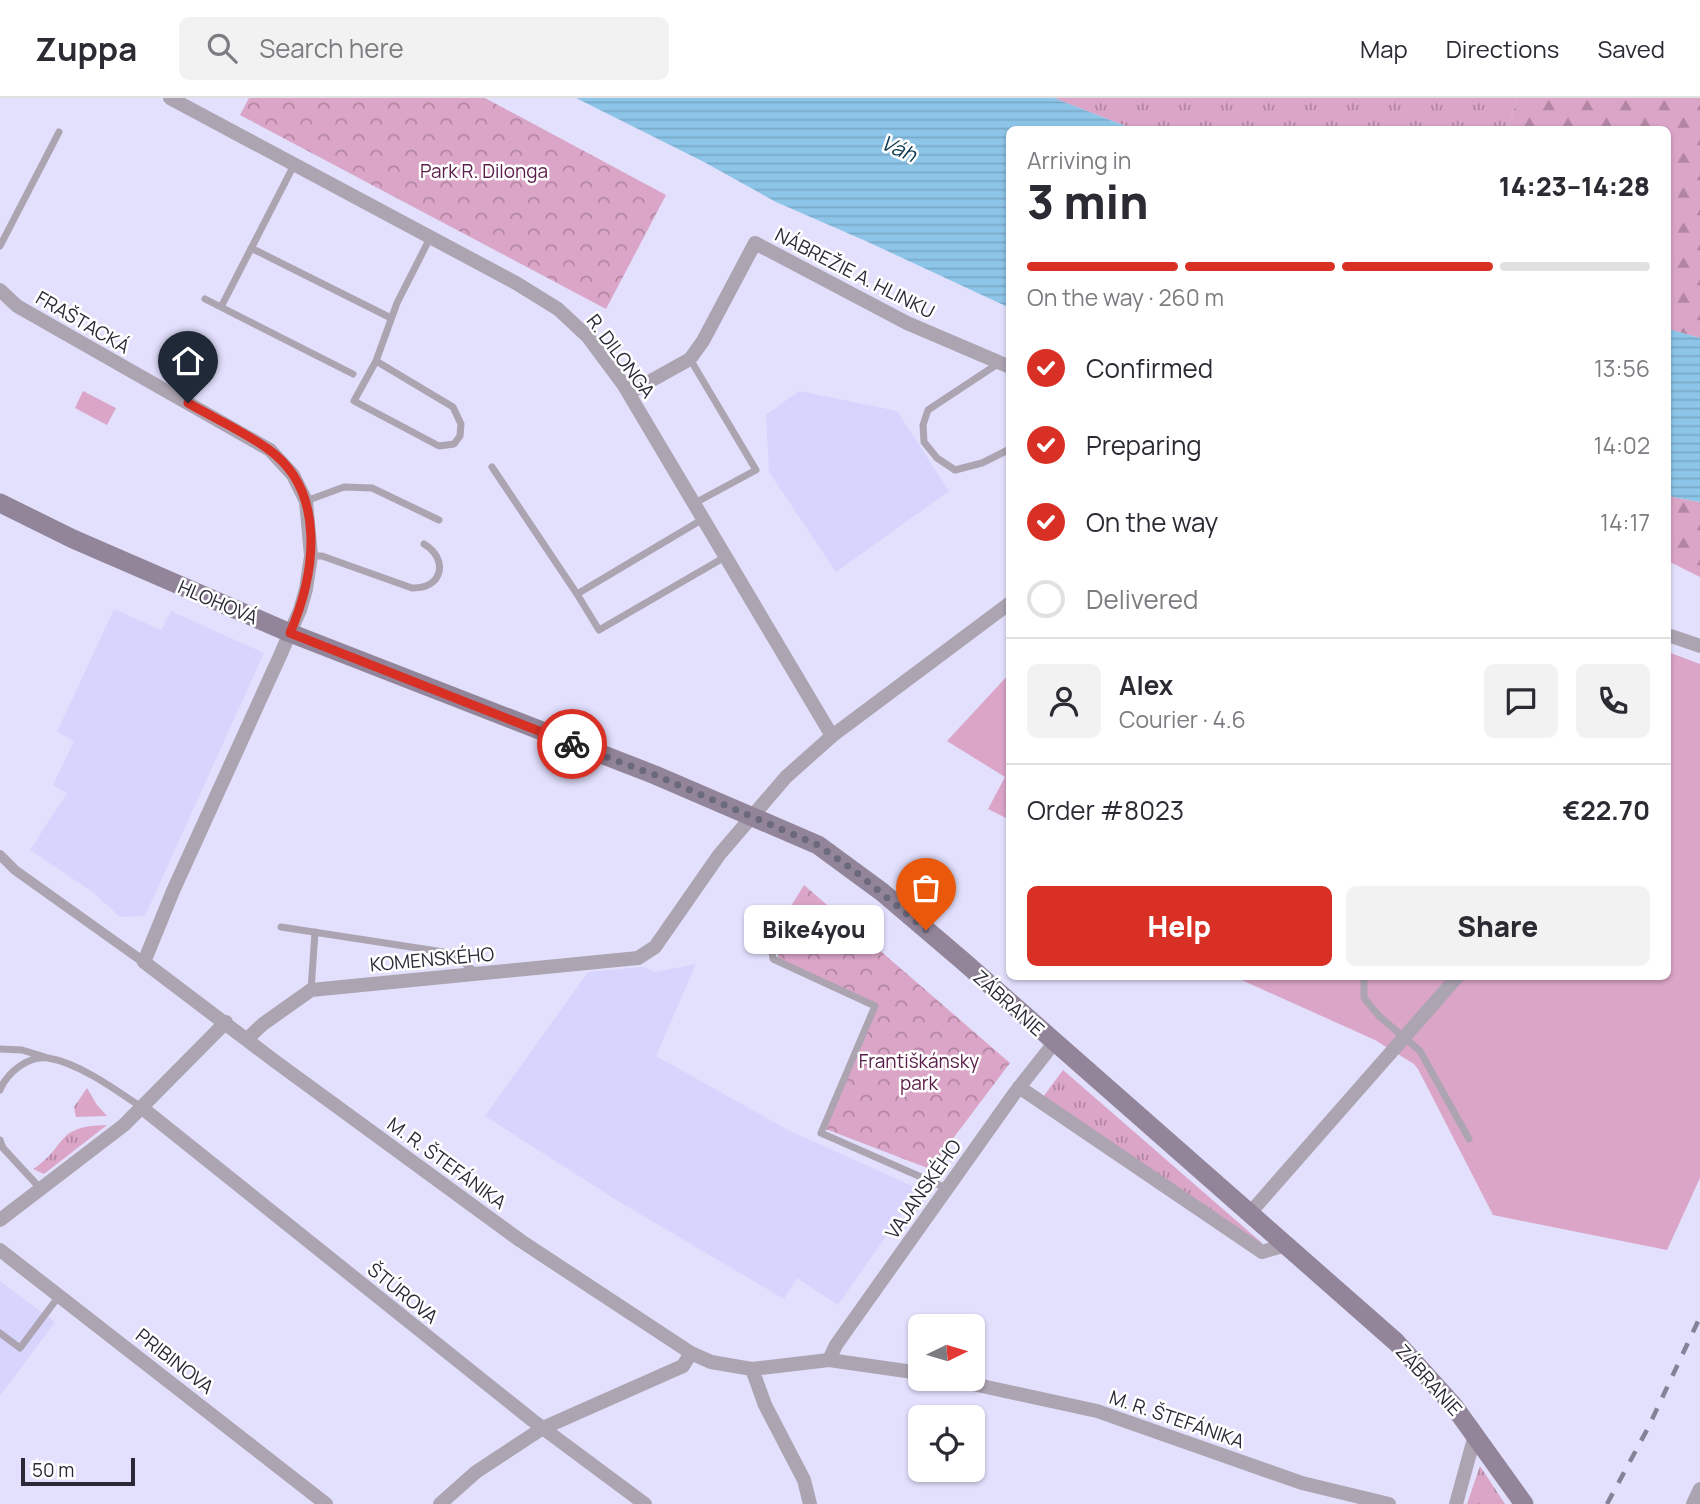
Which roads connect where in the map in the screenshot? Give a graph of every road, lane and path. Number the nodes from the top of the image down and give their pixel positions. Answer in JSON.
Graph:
{"nodes":[{"id":1,"x":170,"y":98,"type":"edge"},
{"id":2,"x":59,"y":132,"type":"dead end"},
{"id":3,"x":294,"y":165,"type":"junction"},
{"id":4,"x":430,"y":237,"type":"junction"},
{"id":5,"x":0,"y":246,"type":"edge"},
{"id":6,"x":251,"y":248,"type":"junction"},
{"id":7,"x":0,"y":290,"type":"edge"},
{"id":8,"x":205,"y":299,"type":"dead end"},
{"id":9,"x":220,"y":307,"type":"junction"},
{"id":10,"x":391,"y":318,"type":"junction"},
{"id":11,"x":691,"y":359,"type":"junction"},
{"id":12,"x":376,"y":361,"type":"junction"},
{"id":13,"x":1005,"y":365,"type":"edge"},
{"id":14,"x":353,"y":374,"type":"dead end"},
{"id":15,"x":629,"y":393,"type":"junction"},
{"id":16,"x":1006,"y":451,"type":"edge"},
{"id":17,"x":492,"y":467,"type":"dead end"},
{"id":18,"x":306,"y":501,"type":"junction"},
{"id":19,"x":0,"y":503,"type":"edge"},
{"id":20,"x":694,"y":504,"type":"junction"},
{"id":21,"x":703,"y":519,"type":"junction"},
{"id":22,"x":439,"y":520,"type":"dead end"},
{"id":23,"x":424,"y":544,"type":"dead end"},
{"id":24,"x":311,"y":556,"type":"junction"},
{"id":25,"x":725,"y":556,"type":"junction"},
{"id":26,"x":577,"y":594,"type":"junction"},
{"id":27,"x":1006,"y":606,"type":"edge"},
{"id":28,"x":290,"y":633,"type":"junction"},
{"id":29,"x":1671,"y":636,"type":"edge"},
{"id":30,"x":1700,"y":646,"type":"edge"},
{"id":31,"x":832,"y":736,"type":"junction"},
{"id":32,"x":751,"y":817,"type":"junction"},
{"id":33,"x":0,"y":855,"type":"edge"},
{"id":34,"x":281,"y":927,"type":"dead end"},
{"id":35,"x":769,"y":931,"type":"dead end"},
{"id":36,"x":315,"y":932,"type":"junction"},
{"id":37,"x":144,"y":962,"type":"junction"},
{"id":38,"x":479,"y":975,"type":"junction"},
{"id":39,"x":1364,"y":980,"type":"edge"},
{"id":40,"x":1455,"y":980,"type":"edge"},
{"id":41,"x":311,"y":990,"type":"junction"},
{"id":42,"x":226,"y":1023,"type":"junction"},
{"id":43,"x":1405,"y":1037,"type":"junction"},
{"id":44,"x":247,"y":1039,"type":"junction"},
{"id":45,"x":1054,"y":1043,"type":"junction"},
{"id":46,"x":0,"y":1049,"type":"edge"},
{"id":47,"x":46,"y":1058,"type":"junction"},
{"id":48,"x":1019,"y":1087,"type":"junction"},
{"id":49,"x":0,"y":1090,"type":"edge"},
{"id":50,"x":141,"y":1107,"type":"junction"},
{"id":51,"x":1469,"y":1139,"type":"dead end"},
{"id":52,"x":0,"y":1140,"type":"edge"},
{"id":53,"x":41,"y":1189,"type":"junction"},
{"id":54,"x":947,"y":1189,"type":"junction"},
{"id":55,"x":1250,"y":1213,"type":"junction"},
{"id":56,"x":0,"y":1220,"type":"edge"},
{"id":57,"x":1286,"y":1245,"type":"junction"},
{"id":58,"x":0,"y":1250,"type":"edge"},
{"id":59,"x":60,"y":1296,"type":"junction"},
{"id":60,"x":0,"y":1333,"type":"edge"},
{"id":61,"x":691,"y":1353,"type":"junction"},
{"id":62,"x":829,"y":1360,"type":"junction"},
{"id":63,"x":752,"y":1369,"type":"junction"},
{"id":64,"x":908,"y":1371,"type":"edge"},
{"id":65,"x":985,"y":1387,"type":"edge"},
{"id":66,"x":542,"y":1428,"type":"junction"},
{"id":67,"x":1475,"y":1434,"type":"junction"},
{"id":68,"x":1700,"y":1489,"type":"edge"},
{"id":69,"x":326,"y":1504,"type":"edge"},
{"id":70,"x":440,"y":1504,"type":"edge"},
{"id":71,"x":645,"y":1504,"type":"edge"},
{"id":72,"x":810,"y":1504,"type":"edge"},
{"id":73,"x":1389,"y":1504,"type":"edge"},
{"id":74,"x":1456,"y":1504,"type":"edge"},
{"id":75,"x":1524,"y":1504,"type":"edge"},
{"id":76,"x":1693,"y":1504,"type":"edge"}],
"edges":[{"from":1,"to":3,"type":"street","name":"R. DILONGA"},
{"from":2,"to":5,"type":"lane"},
{"from":3,"to":4,"type":"street","name":"R. DILONGA"},
{"from":3,"to":6,"type":"lane"},
{"from":4,"to":10,"type":"lane"},
{"from":4,"to":15,"type":"street","name":"R. DILONGA"},
{"from":6,"to":9,"type":"lane"},
{"from":6,"to":10,"type":"lane"},
{"from":7,"to":18,"type":"street","name":"FRAŠTACKÁ"},
{"from":8,"to":9,"type":"lane"},
{"from":9,"to":14,"type":"lane"},
{"from":10,"to":12,"type":"lane"},
{"from":11,"to":13,"type":"street","name":"NÁBREŽIE A. HLINKU"},
{"from":11,"to":15,"type":"street","name":"NÁBREŽIE A. HLINKU"},
{"from":11,"to":20,"type":"lane"},
{"from":12,"to":12,"type":"lane"},
{"from":13,"to":16,"type":"lane"},
{"from":15,"to":20,"type":"street","name":"R. DILONGA"},
{"from":17,"to":26,"type":"lane"},
{"from":18,"to":22,"type":"lane"},
{"from":18,"to":24,"type":"street","name":"FRAŠTACKÁ"},
{"from":19,"to":28,"type":"main road","name":"HLOHOVÁ"},
{"from":20,"to":21,"type":"street","name":"R. DILONGA"},
{"from":21,"to":25,"type":"street","name":"R. DILONGA"},
{"from":21,"to":26,"type":"lane"},
{"from":23,"to":24,"type":"lane"},
{"from":24,"to":28,"type":"street","name":"FRAŠTACKÁ"},
{"from":25,"to":26,"type":"lane"},
{"from":25,"to":31,"type":"street","name":"R. DILONGA"},
{"from":27,"to":31,"type":"street"},
{"from":28,"to":32,"type":"main road","name":"HLOHOVÁ"},
{"from":28,"to":37,"type":"street","name":"FRAŠTACKÁ"},
{"from":29,"to":30,"type":"street"},
{"from":31,"to":32,"type":"street"},
{"from":32,"to":38,"type":"street","name":"KOMENSKÉHO"},
{"from":32,"to":45,"type":"main road","name":"ZÁBRANIE"},
{"from":33,"to":37,"type":"street","name":"M. R. ŠTEFÁNIKA"},
{"from":34,"to":36,"type":"lane"},
{"from":35,"to":54,"type":"lane"},
{"from":36,"to":38,"type":"lane"},
{"from":36,"to":41,"type":"lane"},
{"from":37,"to":42,"type":"street","name":"M. R. ŠTEFÁNIKA"},
{"from":38,"to":41,"type":"street","name":"KOMENSKÉHO"},
{"from":39,"to":43,"type":"lane"},
{"from":40,"to":43,"type":"street"},
{"from":41,"to":44,"type":"street","name":"KOMENSKÉHO"},
{"from":42,"to":44,"type":"street","name":"M. R. ŠTEFÁNIKA"},
{"from":42,"to":50,"type":"street"},
{"from":43,"to":51,"type":"lane"},
{"from":43,"to":55,"type":"street"},
{"from":44,"to":61,"type":"street","name":"M. R. ŠTEFÁNIKA"},
{"from":45,"to":48,"type":"street","name":"VAJANSKÉHO"},
{"from":45,"to":55,"type":"main road","name":"ZÁBRANIE"},
{"from":46,"to":47,"type":"lane"},
{"from":47,"to":49,"type":"lane"},
{"from":47,"to":50,"type":"lane"},
{"from":48,"to":54,"type":"street","name":"VAJANSKÉHO"},
{"from":48,"to":57,"type":"street"},
{"from":50,"to":53,"type":"street"},
{"from":50,"to":66,"type":"street","name":"ŠTÚROVA"},
{"from":52,"to":53,"type":"lane"},
{"from":53,"to":56,"type":"street"},
{"from":54,"to":62,"type":"street","name":"VAJANSKÉHO"},
{"from":55,"to":57,"type":"main road","name":"ZÁBRANIE"},
{"from":57,"to":67,"type":"main road","name":"ZÁBRANIE"},
{"from":58,"to":59,"type":"street","name":"PRIBINOVA"},
{"from":59,"to":60,"type":"lane"},
{"from":59,"to":69,"type":"street","name":"PRIBINOVA"},
{"from":61,"to":63,"type":"street","name":"M. R. ŠTEFÁNIKA"},
{"from":61,"to":66,"type":"street"},
{"from":62,"to":63,"type":"street","name":"M. R. ŠTEFÁNIKA"},
{"from":62,"to":64,"type":"street","name":"M. R. ŠTEFÁNIKA"},
{"from":63,"to":72,"type":"street"},
{"from":65,"to":73,"type":"street","name":"M. R. ŠTEFÁNIKA"},
{"from":66,"to":70,"type":"street"},
{"from":66,"to":71,"type":"street","name":"ŠTÚROVA"},
{"from":67,"to":74,"type":"street"},
{"from":67,"to":75,"type":"main road","name":"ZÁBRANIE"},
{"from":68,"to":76,"type":"street"}]}
